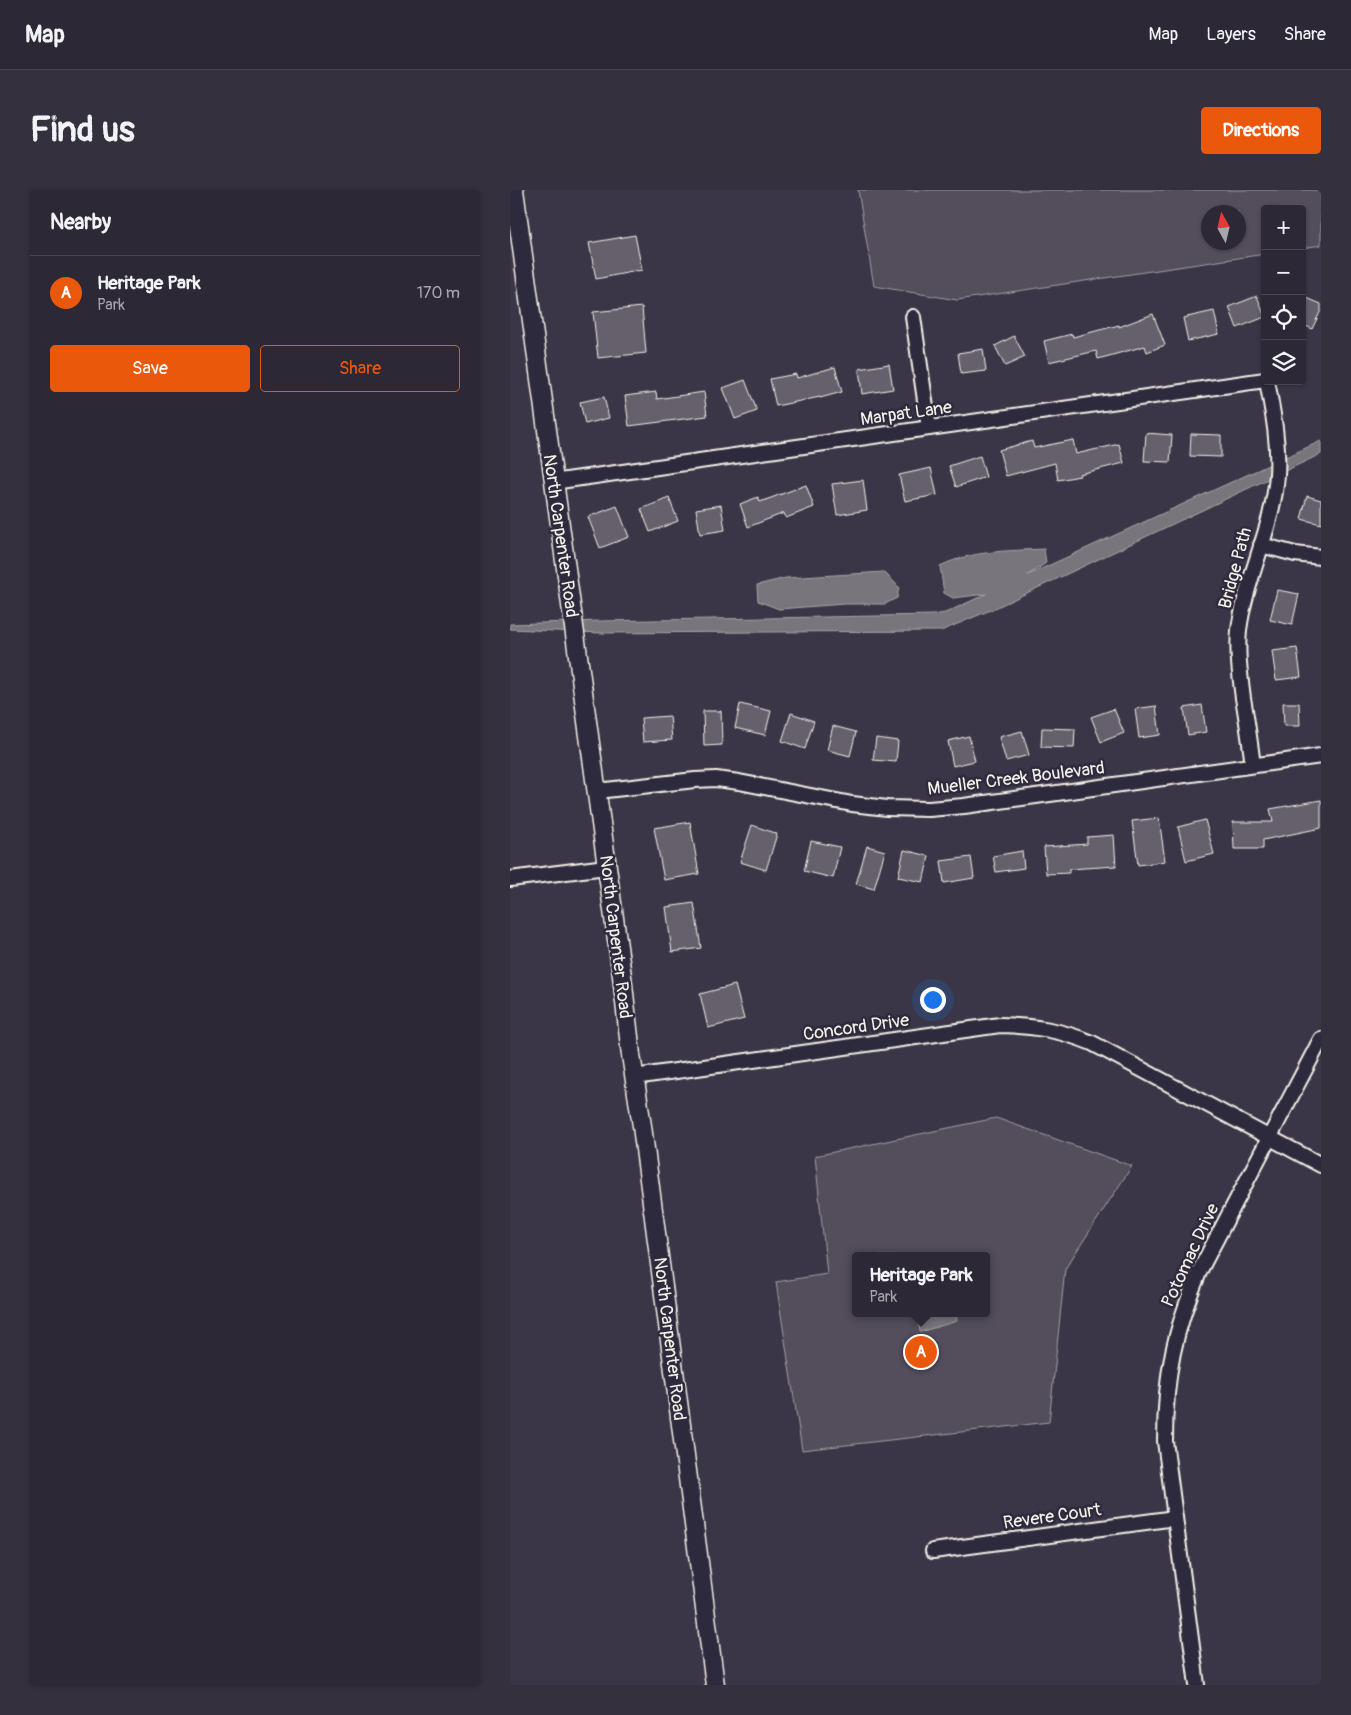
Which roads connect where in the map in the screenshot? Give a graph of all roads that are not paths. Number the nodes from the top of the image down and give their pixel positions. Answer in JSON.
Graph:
{"nodes":[{"id":1,"x":514,"y":190,"type":"edge"},
{"id":2,"x":913,"y":317,"type":"dead end"},
{"id":3,"x":1261,"y":382,"type":"edge"},
{"id":4,"x":1267,"y":385,"type":"edge"},
{"id":5,"x":929,"y":428,"type":"junction"},
{"id":6,"x":553,"y":482,"type":"junction"},
{"id":7,"x":1261,"y":544,"type":"junction"},
{"id":8,"x":1321,"y":558,"type":"edge"},
{"id":9,"x":1321,"y":756,"type":"edge"},
{"id":10,"x":1253,"y":765,"type":"junction"},
{"id":11,"x":597,"y":792,"type":"junction"},
{"id":12,"x":606,"y":866,"type":"junction"},
{"id":13,"x":510,"y":879,"type":"edge"},
{"id":14,"x":1321,"y":1039,"type":"edge"},
{"id":15,"x":634,"y":1077,"type":"junction"},
{"id":16,"x":1270,"y":1138,"type":"junction"},
{"id":17,"x":1321,"y":1165,"type":"edge"},
{"id":18,"x":1175,"y":1518,"type":"junction"},
{"id":19,"x":933,"y":1551,"type":"dead end"},
{"id":20,"x":716,"y":1685,"type":"edge"},
{"id":21,"x":1197,"y":1685,"type":"edge"}],
"edges":[{"from":1,"to":6,"type":"street","name":"North Carpenter Road"},
{"from":2,"to":5,"type":"street"},
{"from":3,"to":5,"type":"street","name":"Marpat Lane"},
{"from":4,"to":7,"type":"street","name":"Bridge Path"},
{"from":5,"to":6,"type":"street","name":"Marpat Lane"},
{"from":6,"to":11,"type":"street","name":"North Carpenter Road"},
{"from":7,"to":8,"type":"street"},
{"from":7,"to":10,"type":"street","name":"Bridge Path"},
{"from":9,"to":10,"type":"street","name":"Mueller Creek Boulevard"},
{"from":10,"to":11,"type":"street","name":"Mueller Creek Boulevard"},
{"from":11,"to":12,"type":"street","name":"North Carpenter Road"},
{"from":12,"to":13,"type":"street"},
{"from":12,"to":15,"type":"street","name":"North Carpenter Road"},
{"from":14,"to":16,"type":"street","name":"Potomac Drive"},
{"from":15,"to":16,"type":"street","name":"Concord Drive"},
{"from":15,"to":20,"type":"street","name":"North Carpenter Road"},
{"from":16,"to":17,"type":"street","name":"Concord Drive"},
{"from":16,"to":18,"type":"street","name":"Potomac Drive"},
{"from":18,"to":19,"type":"street","name":"Revere Court"},
{"from":18,"to":21,"type":"street","name":"Potomac Drive"}]}
